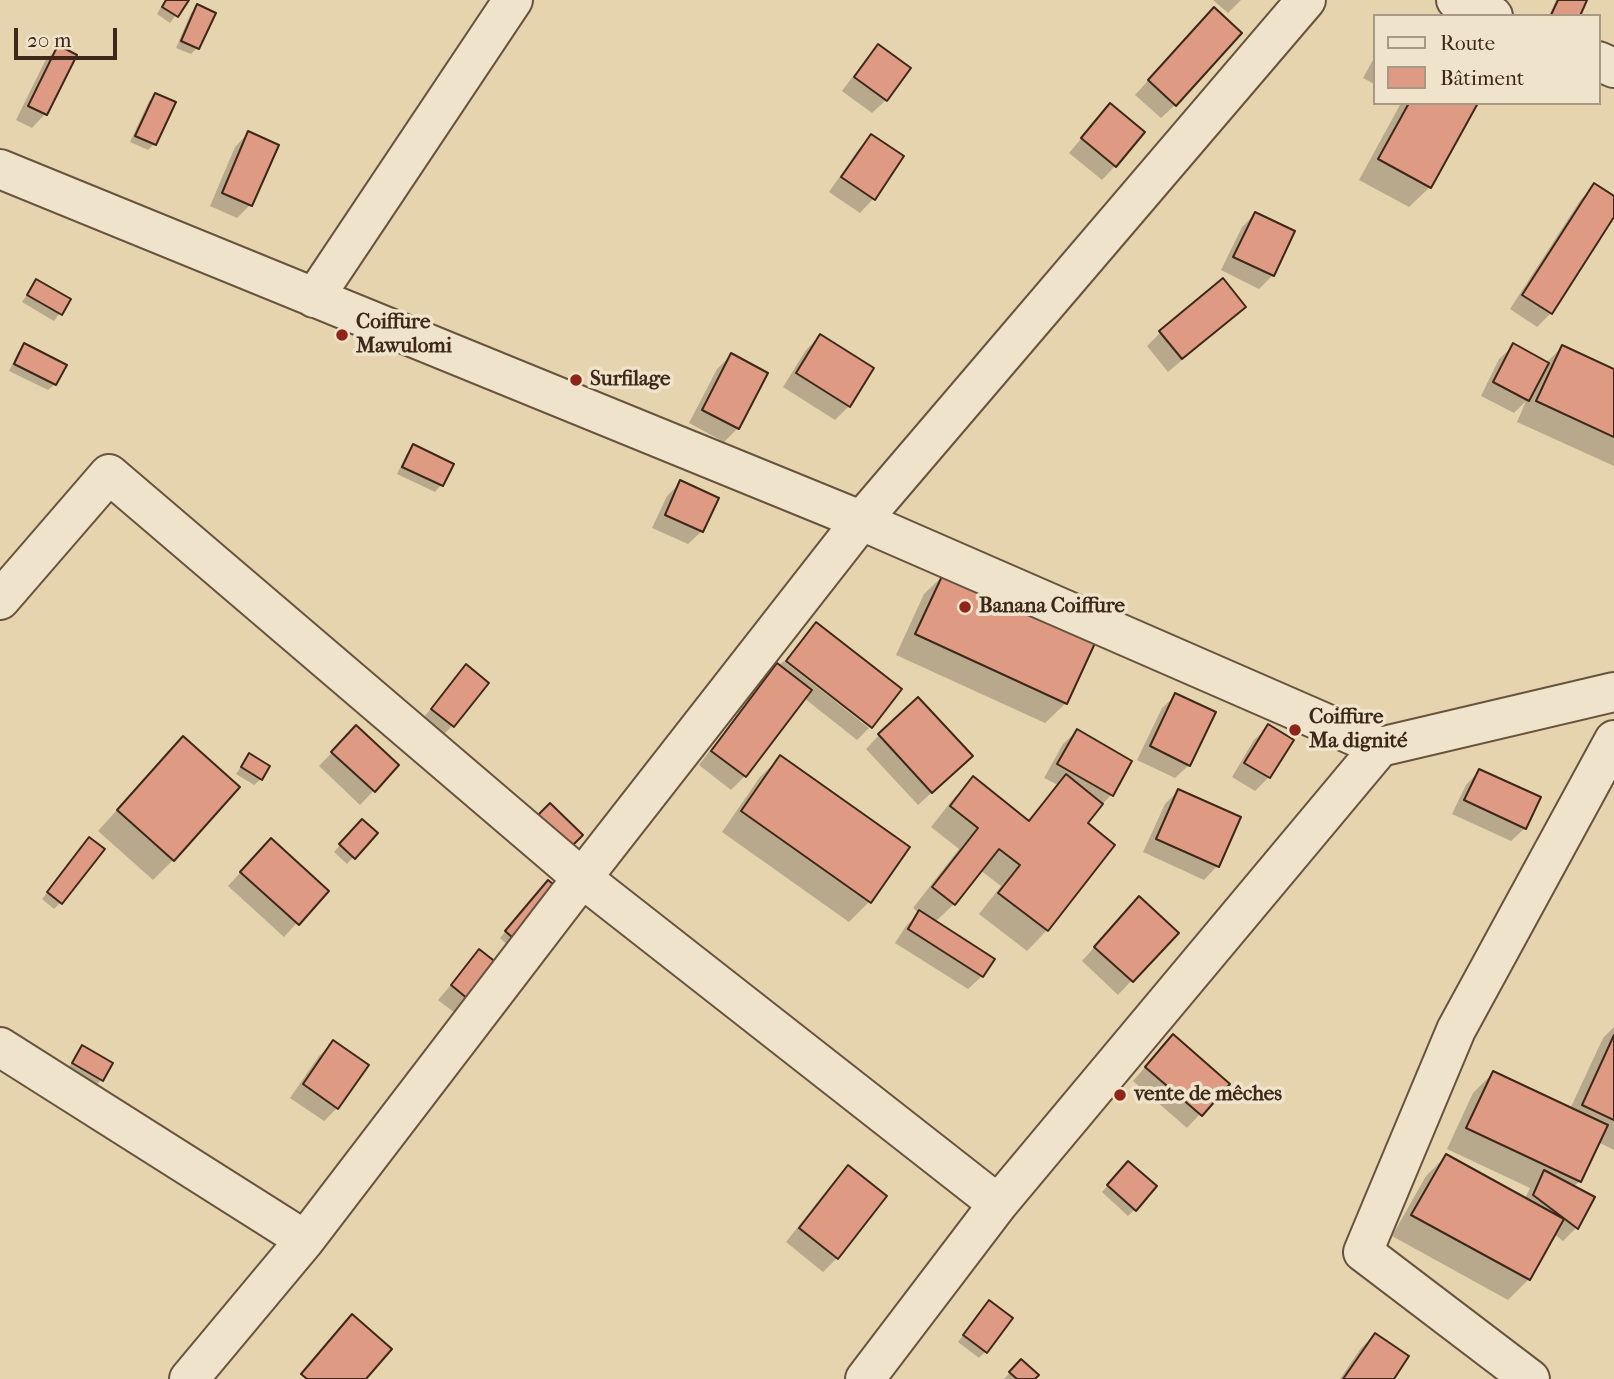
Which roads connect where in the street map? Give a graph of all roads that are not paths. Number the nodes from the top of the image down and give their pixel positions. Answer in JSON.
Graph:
{"nodes":[{"id":1,"x":513,"y":0,"type":"edge"},
{"id":2,"x":1306,"y":0,"type":"edge"},
{"id":3,"x":1456,"y":0,"type":"edge"},
{"id":4,"x":1488,"y":14,"type":"edge"},
{"id":5,"x":0,"y":169,"type":"edge"},
{"id":6,"x":314,"y":298,"type":"junction"},
{"id":7,"x":861,"y":521,"type":"junction"},
{"id":8,"x":0,"y":600,"type":"edge"},
{"id":9,"x":1614,"y":692,"type":"edge"},
{"id":10,"x":1614,"y":740,"type":"edge"},
{"id":11,"x":1380,"y":747,"type":"junction"},
{"id":12,"x":582,"y":878,"type":"junction"},
{"id":13,"x":0,"y":1047,"type":"edge"},
{"id":14,"x":998,"y":1204,"type":"junction"},
{"id":15,"x":305,"y":1240,"type":"junction"},
{"id":16,"x":189,"y":1379,"type":"edge"},
{"id":17,"x":865,"y":1379,"type":"edge"},
{"id":18,"x":1530,"y":1379,"type":"edge"}],
"edges":[{"from":1,"to":6,"type":"street"},
{"from":2,"to":7,"type":"street"},
{"from":3,"to":4,"type":"street"},
{"from":5,"to":6,"type":"street"},
{"from":6,"to":7,"type":"street"},
{"from":7,"to":11,"type":"street"},
{"from":7,"to":12,"type":"street"},
{"from":8,"to":12,"type":"street"},
{"from":9,"to":11,"type":"street"},
{"from":10,"to":18,"type":"street"},
{"from":11,"to":14,"type":"street"},
{"from":12,"to":14,"type":"street"},
{"from":12,"to":15,"type":"street"},
{"from":13,"to":15,"type":"street"},
{"from":14,"to":17,"type":"street"},
{"from":15,"to":16,"type":"street"}]}
